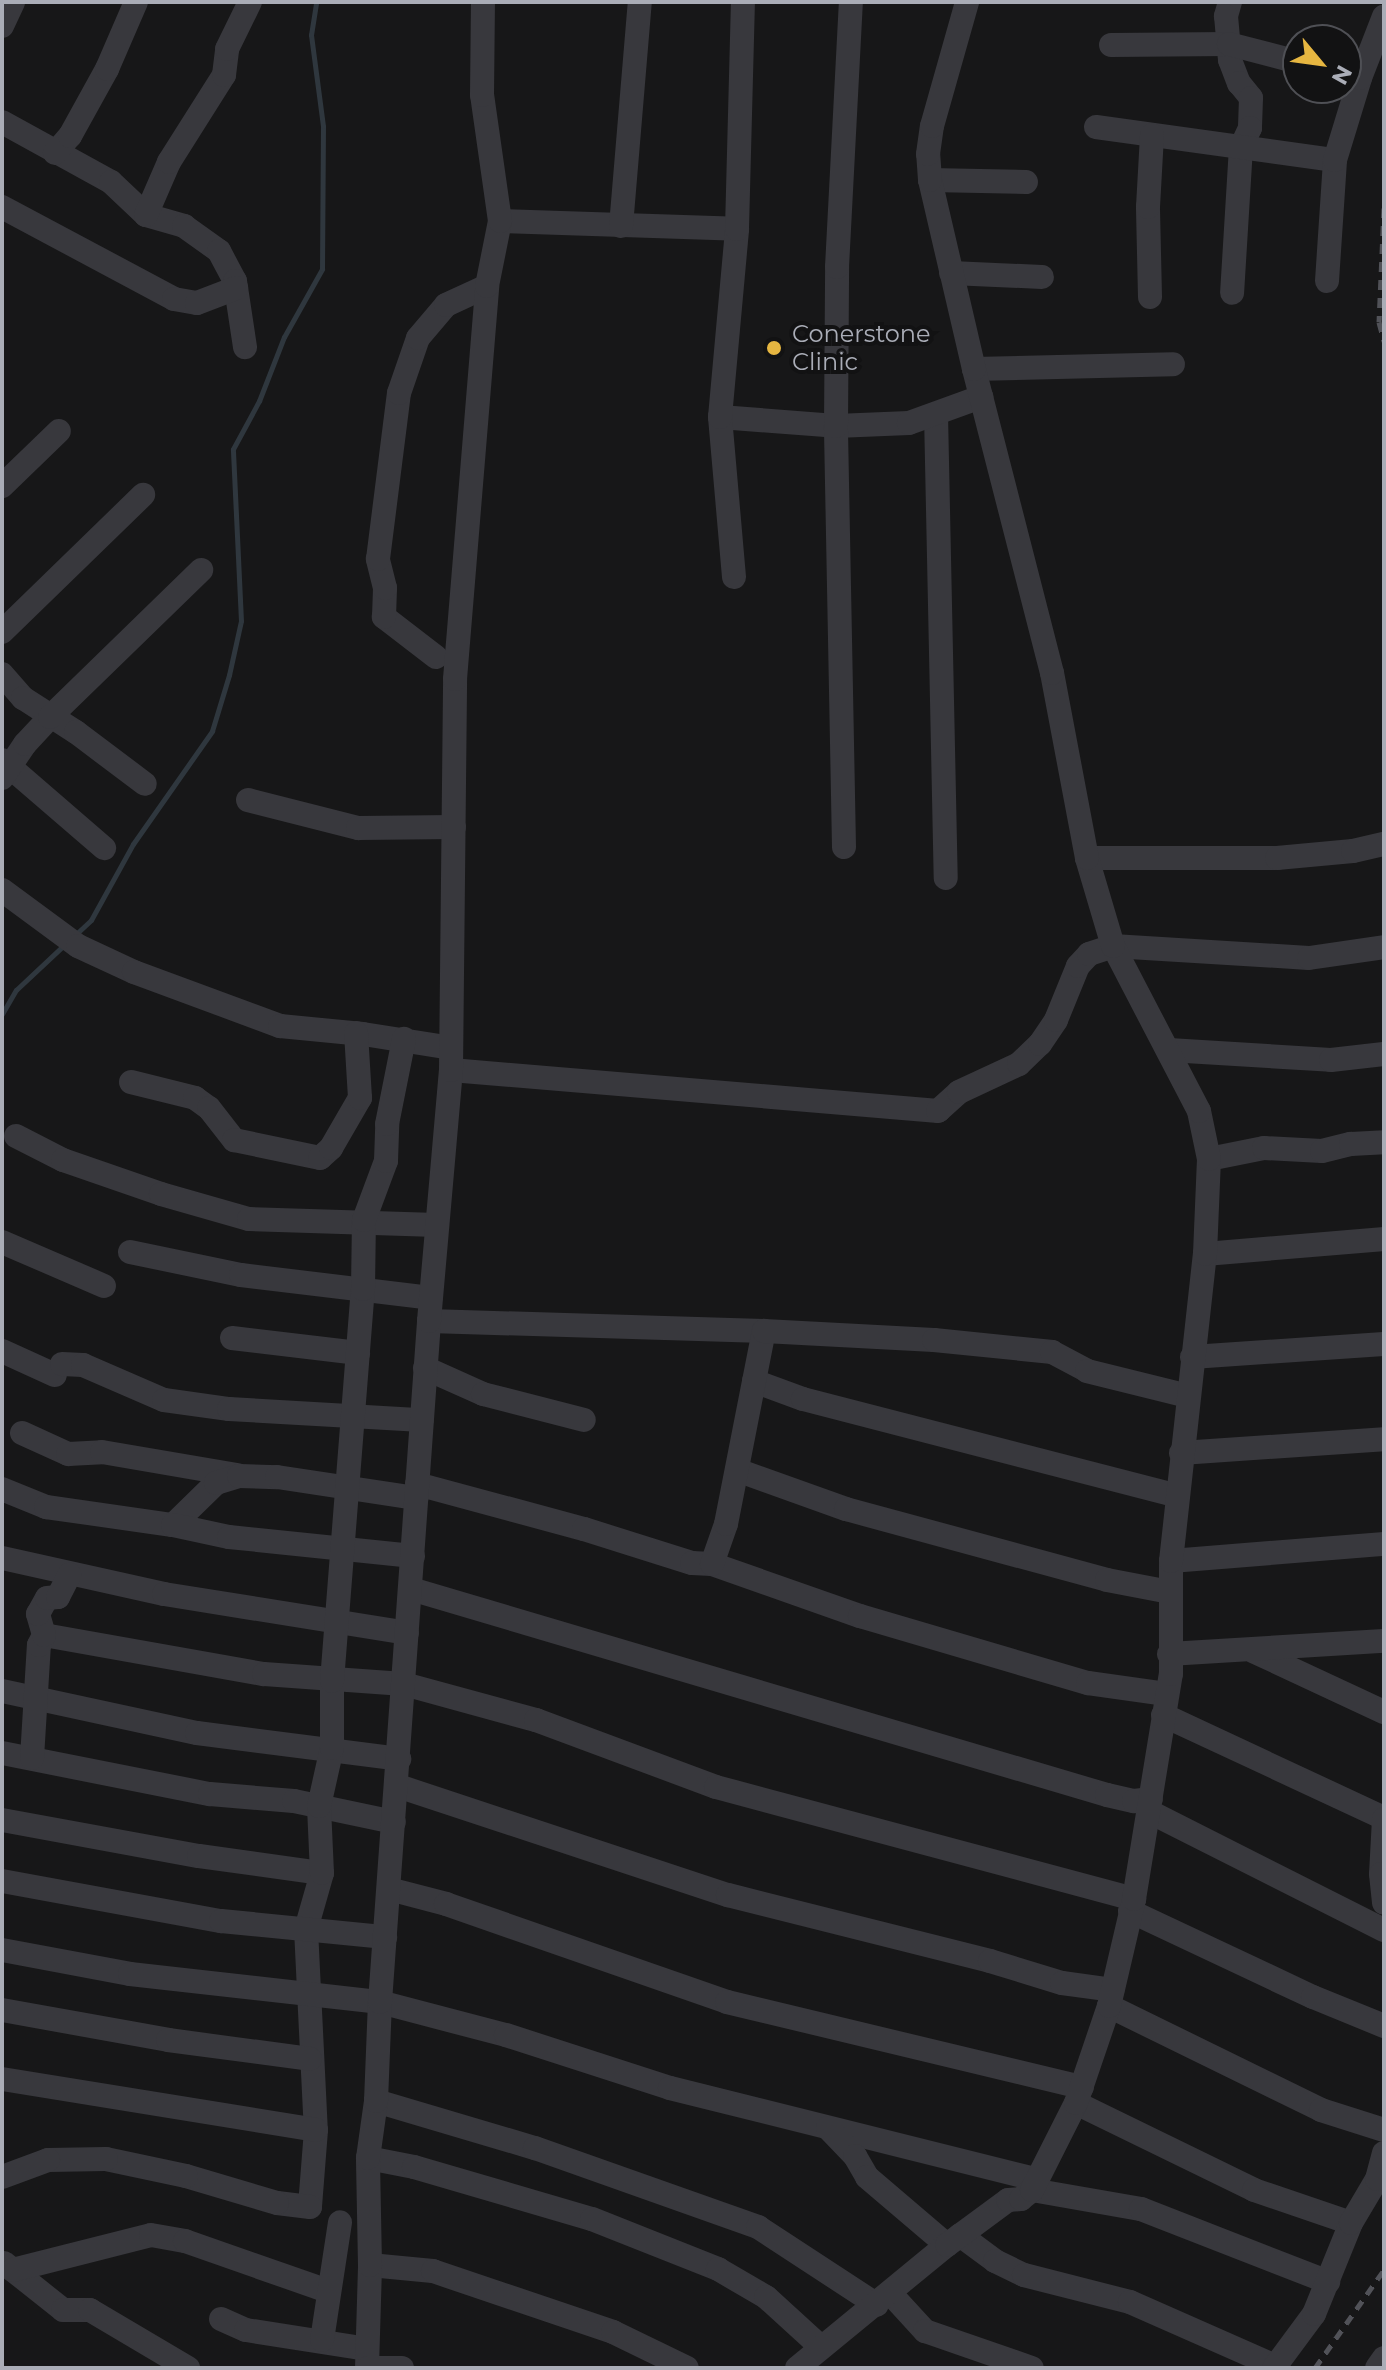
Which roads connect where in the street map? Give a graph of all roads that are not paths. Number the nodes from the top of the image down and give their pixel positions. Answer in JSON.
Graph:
{"nodes":[{"id":1,"x":13,"y":2,"type":"edge"},
{"id":2,"x":136,"y":2,"type":"edge"},
{"id":3,"x":250,"y":2,"type":"edge"},
{"id":4,"x":483,"y":2,"type":"edge"},
{"id":5,"x":640,"y":2,"type":"edge"},
{"id":6,"x":743,"y":2,"type":"edge"},
{"id":7,"x":851,"y":2,"type":"edge"},
{"id":8,"x":967,"y":2,"type":"edge"},
{"id":9,"x":1230,"y":2,"type":"edge"},
{"id":10,"x":1384,"y":16,"type":"edge"},
{"id":11,"x":2,"y":26,"type":"edge"},
{"id":12,"x":1229,"y":44,"type":"junction"},
{"id":13,"x":1111,"y":45,"type":"dead end"},
{"id":14,"x":1282,"y":58,"type":"edge"},
{"id":15,"x":1362,"y":59,"type":"edge"},
{"id":16,"x":1347,"y":104,"type":"edge"},
{"id":17,"x":2,"y":122,"type":"edge"},
{"id":18,"x":1096,"y":127,"type":"dead end"},
{"id":19,"x":1152,"y":135,"type":"junction"},
{"id":20,"x":1241,"y":147,"type":"junction"},
{"id":21,"x":55,"y":153,"type":"junction"},
{"id":22,"x":1335,"y":160,"type":"junction"},
{"id":23,"x":930,"y":180,"type":"junction"},
{"id":24,"x":1026,"y":182,"type":"dead end"},
{"id":25,"x":2,"y":207,"type":"edge"},
{"id":26,"x":146,"y":215,"type":"junction"},
{"id":27,"x":500,"y":221,"type":"junction"},
{"id":28,"x":621,"y":226,"type":"junction"},
{"id":29,"x":737,"y":229,"type":"junction"},
{"id":30,"x":951,"y":273,"type":"junction"},
{"id":31,"x":1042,"y":277,"type":"dead end"},
{"id":32,"x":1327,"y":281,"type":"dead end"},
{"id":33,"x":487,"y":286,"type":"junction"},
{"id":34,"x":236,"y":288,"type":"junction"},
{"id":35,"x":1232,"y":293,"type":"dead end"},
{"id":36,"x":1150,"y":297,"type":"dead end"},
{"id":37,"x":245,"y":347,"type":"dead end"},
{"id":38,"x":1173,"y":364,"type":"dead end"},
{"id":39,"x":974,"y":369,"type":"junction"},
{"id":40,"x":981,"y":397,"type":"junction"},
{"id":41,"x":936,"y":414,"type":"junction"},
{"id":42,"x":720,"y":417,"type":"junction"},
{"id":43,"x":836,"y":426,"type":"junction"},
{"id":44,"x":59,"y":431,"type":"dead end"},
{"id":45,"x":2,"y":486,"type":"edge"},
{"id":46,"x":143,"y":495,"type":"dead end"},
{"id":47,"x":201,"y":570,"type":"dead end"},
{"id":48,"x":734,"y":577,"type":"dead end"},
{"id":49,"x":2,"y":632,"type":"edge"},
{"id":50,"x":436,"y":657,"type":"dead end"},
{"id":51,"x":2,"y":674,"type":"edge"},
{"id":52,"x":50,"y":717,"type":"junction"},
{"id":53,"x":4,"y":768,"type":"edge"},
{"id":54,"x":145,"y":784,"type":"dead end"},
{"id":55,"x":248,"y":800,"type":"dead end"},
{"id":56,"x":454,"y":827,"type":"junction"},
{"id":57,"x":1384,"y":844,"type":"edge"},
{"id":58,"x":844,"y":847,"type":"dead end"},
{"id":59,"x":104,"y":848,"type":"dead end"},
{"id":60,"x":1087,"y":858,"type":"junction"},
{"id":61,"x":946,"y":878,"type":"dead end"},
{"id":62,"x":2,"y":890,"type":"edge"},
{"id":63,"x":1113,"y":946,"type":"junction"},
{"id":64,"x":1384,"y":947,"type":"edge"},
{"id":65,"x":356,"y":1033,"type":"junction"},
{"id":66,"x":404,"y":1039,"type":"junction"},
{"id":67,"x":1169,"y":1050,"type":"junction"},
{"id":68,"x":1384,"y":1054,"type":"edge"},
{"id":69,"x":451,"y":1059,"type":"junction"},
{"id":70,"x":131,"y":1082,"type":"dead end"},
{"id":71,"x":16,"y":1136,"type":"dead end"},
{"id":72,"x":1384,"y":1142,"type":"edge"},
{"id":73,"x":1209,"y":1159,"type":"junction"},
{"id":74,"x":364,"y":1220,"type":"junction"},
{"id":75,"x":437,"y":1225,"type":"junction"},
{"id":76,"x":1384,"y":1239,"type":"edge"},
{"id":77,"x":2,"y":1242,"type":"edge"},
{"id":78,"x":130,"y":1252,"type":"dead end"},
{"id":79,"x":1205,"y":1254,"type":"junction"},
{"id":80,"x":104,"y":1286,"type":"dead end"},
{"id":81,"x":363,"y":1289,"type":"junction"},
{"id":82,"x":430,"y":1309,"type":"junction"},
{"id":83,"x":764,"y":1331,"type":"junction"},
{"id":84,"x":232,"y":1338,"type":"dead end"},
{"id":85,"x":1384,"y":1344,"type":"edge"},
{"id":86,"x":2,"y":1351,"type":"edge"},
{"id":87,"x":358,"y":1353,"type":"junction"},
{"id":88,"x":1192,"y":1357,"type":"junction"},
{"id":89,"x":425,"y":1368,"type":"junction"},
{"id":90,"x":754,"y":1381,"type":"junction"},
{"id":91,"x":1188,"y":1396,"type":"junction"},
{"id":92,"x":354,"y":1414,"type":"junction"},
{"id":93,"x":422,"y":1420,"type":"junction"},
{"id":94,"x":584,"y":1420,"type":"dead end"},
{"id":95,"x":22,"y":1433,"type":"dead end"},
{"id":96,"x":1384,"y":1439,"type":"edge"},
{"id":97,"x":1181,"y":1453,"type":"junction"},
{"id":98,"x":737,"y":1470,"type":"junction"},
{"id":99,"x":239,"y":1476,"type":"junction"},
{"id":100,"x":349,"y":1487,"type":"junction"},
{"id":101,"x":2,"y":1489,"type":"edge"},
{"id":102,"x":417,"y":1491,"type":"junction"},
{"id":103,"x":1177,"y":1496,"type":"junction"},
{"id":104,"x":173,"y":1525,"type":"junction"},
{"id":105,"x":1384,"y":1544,"type":"edge"},
{"id":106,"x":343,"y":1547,"type":"junction"},
{"id":107,"x":413,"y":1556,"type":"junction"},
{"id":108,"x":2,"y":1558,"type":"edge"},
{"id":109,"x":1171,"y":1561,"type":"junction"},
{"id":110,"x":712,"y":1564,"type":"junction"},
{"id":111,"x":69,"y":1575,"type":"junction"},
{"id":112,"x":411,"y":1589,"type":"junction"},
{"id":113,"x":1170,"y":1592,"type":"junction"},
{"id":114,"x":336,"y":1620,"type":"junction"},
{"id":115,"x":407,"y":1633,"type":"junction"},
{"id":116,"x":44,"y":1635,"type":"junction"},
{"id":117,"x":1384,"y":1641,"type":"edge"},
{"id":118,"x":1253,"y":1651,"type":"junction"},
{"id":119,"x":1169,"y":1654,"type":"junction"},
{"id":120,"x":332,"y":1681,"type":"junction"},
{"id":121,"x":404,"y":1684,"type":"junction"},
{"id":122,"x":2,"y":1691,"type":"edge"},
{"id":123,"x":36,"y":1698,"type":"junction"},
{"id":124,"x":1164,"y":1704,"type":"junction"},
{"id":125,"x":1384,"y":1712,"type":"edge"},
{"id":126,"x":332,"y":1748,"type":"junction"},
{"id":127,"x":2,"y":1753,"type":"edge"},
{"id":128,"x":32,"y":1758,"type":"junction"},
{"id":129,"x":399,"y":1759,"type":"junction"},
{"id":130,"x":398,"y":1786,"type":"junction"},
{"id":131,"x":319,"y":1806,"type":"junction"},
{"id":132,"x":1151,"y":1806,"type":"junction"},
{"id":133,"x":1384,"y":1818,"type":"edge"},
{"id":134,"x":2,"y":1820,"type":"edge"},
{"id":135,"x":394,"y":1822,"type":"junction"},
{"id":136,"x":322,"y":1873,"type":"junction"},
{"id":137,"x":2,"y":1881,"type":"edge"},
{"id":138,"x":389,"y":1889,"type":"junction"},
{"id":139,"x":1384,"y":1903,"type":"edge"},
{"id":140,"x":1132,"y":1905,"type":"junction"},
{"id":141,"x":306,"y":1929,"type":"junction"},
{"id":142,"x":1384,"y":1930,"type":"edge"},
{"id":143,"x":385,"y":1937,"type":"junction"},
{"id":144,"x":2,"y":1950,"type":"edge"},
{"id":145,"x":307,"y":1992,"type":"junction"},
{"id":146,"x":1111,"y":1998,"type":"junction"},
{"id":147,"x":380,"y":2002,"type":"junction"},
{"id":148,"x":2,"y":2010,"type":"edge"},
{"id":149,"x":1384,"y":2026,"type":"edge"},
{"id":150,"x":310,"y":2059,"type":"junction"},
{"id":151,"x":2,"y":2079,"type":"edge"},
{"id":152,"x":1079,"y":2095,"type":"junction"},
{"id":153,"x":376,"y":2101,"type":"junction"},
{"id":154,"x":828,"y":2128,"type":"junction"},
{"id":155,"x":316,"y":2130,"type":"junction"},
{"id":156,"x":1384,"y":2130,"type":"edge"},
{"id":157,"x":1384,"y":2153,"type":"edge"},
{"id":158,"x":368,"y":2158,"type":"junction"},
{"id":159,"x":2,"y":2177,"type":"edge"},
{"id":160,"x":1035,"y":2185,"type":"junction"},
{"id":161,"x":310,"y":2207,"type":"junction"},
{"id":162,"x":340,"y":2222,"type":"junction"},
{"id":163,"x":1351,"y":2223,"type":"junction"},
{"id":164,"x":953,"y":2240,"type":"junction"},
{"id":165,"x":370,"y":2255,"type":"junction"},
{"id":166,"x":7,"y":2266,"type":"edge"},
{"id":167,"x":1328,"y":2282,"type":"junction"},
{"id":168,"x":328,"y":2291,"type":"junction"},
{"id":169,"x":883,"y":2299,"type":"junction"},
{"id":170,"x":221,"y":2319,"type":"dead end"},
{"id":171,"x":322,"y":2340,"type":"junction"},
{"id":172,"x":1384,"y":2358,"type":"edge"},
{"id":173,"x":808,"y":2361,"type":"edge"},
{"id":174,"x":367,"y":2362,"type":"edge"},
{"id":175,"x":1275,"y":2367,"type":"edge"},
{"id":176,"x":188,"y":2368,"type":"edge"},
{"id":177,"x":402,"y":2368,"type":"edge"},
{"id":178,"x":687,"y":2368,"type":"edge"},
{"id":179,"x":1032,"y":2368,"type":"edge"},
{"id":180,"x":1377,"y":2368,"type":"edge"}],
"edges":[{"from":1,"to":11,"type":"street"},
{"from":2,"to":21,"type":"street"},
{"from":3,"to":26,"type":"street"},
{"from":4,"to":27,"type":"street"},
{"from":5,"to":28,"type":"street"},
{"from":6,"to":29,"type":"street"},
{"from":7,"to":43,"type":"street"},
{"from":8,"to":23,"type":"street"},
{"from":9,"to":12,"type":"street"},
{"from":10,"to":15,"type":"street"},
{"from":12,"to":13,"type":"street"},
{"from":12,"to":14,"type":"street"},
{"from":12,"to":20,"type":"street"},
{"from":16,"to":22,"type":"street"},
{"from":17,"to":21,"type":"street"},
{"from":18,"to":19,"type":"street"},
{"from":19,"to":20,"type":"street"},
{"from":19,"to":36,"type":"street"},
{"from":20,"to":22,"type":"street"},
{"from":20,"to":35,"type":"street"},
{"from":21,"to":26,"type":"street"},
{"from":22,"to":32,"type":"street"},
{"from":23,"to":24,"type":"street"},
{"from":23,"to":30,"type":"street"},
{"from":25,"to":34,"type":"street"},
{"from":26,"to":34,"type":"street"},
{"from":27,"to":28,"type":"street"},
{"from":27,"to":33,"type":"street"},
{"from":28,"to":29,"type":"street"},
{"from":29,"to":42,"type":"street"},
{"from":30,"to":31,"type":"street"},
{"from":30,"to":39,"type":"street"},
{"from":33,"to":50,"type":"street"},
{"from":33,"to":56,"type":"street"},
{"from":34,"to":37,"type":"street"},
{"from":38,"to":39,"type":"street"},
{"from":39,"to":40,"type":"street"},
{"from":40,"to":41,"type":"street"},
{"from":40,"to":60,"type":"street"},
{"from":41,"to":43,"type":"street"},
{"from":41,"to":61,"type":"street"},
{"from":42,"to":43,"type":"street"},
{"from":42,"to":48,"type":"street"},
{"from":43,"to":58,"type":"street"},
{"from":44,"to":45,"type":"street"},
{"from":46,"to":49,"type":"street"},
{"from":47,"to":52,"type":"street"},
{"from":51,"to":52,"type":"street"},
{"from":52,"to":53,"type":"street"},
{"from":52,"to":54,"type":"street"},
{"from":53,"to":59,"type":"street"},
{"from":55,"to":56,"type":"street"},
{"from":56,"to":69,"type":"street"},
{"from":57,"to":60,"type":"street"},
{"from":60,"to":63,"type":"street"},
{"from":62,"to":65,"type":"street"},
{"from":63,"to":64,"type":"street"},
{"from":63,"to":67,"type":"street"},
{"from":63,"to":69,"type":"street"},
{"from":65,"to":66,"type":"street"},
{"from":65,"to":70,"type":"street"},
{"from":66,"to":69,"type":"street"},
{"from":66,"to":74,"type":"street"},
{"from":67,"to":68,"type":"street"},
{"from":67,"to":73,"type":"street"},
{"from":69,"to":75,"type":"street"},
{"from":71,"to":74,"type":"street"},
{"from":72,"to":73,"type":"street"},
{"from":73,"to":79,"type":"street"},
{"from":74,"to":75,"type":"street"},
{"from":74,"to":81,"type":"street"},
{"from":75,"to":82,"type":"street"},
{"from":76,"to":79,"type":"street"},
{"from":77,"to":80,"type":"street"},
{"from":78,"to":81,"type":"street"},
{"from":79,"to":88,"type":"street"},
{"from":81,"to":82,"type":"street"},
{"from":81,"to":87,"type":"street"},
{"from":82,"to":83,"type":"street"},
{"from":82,"to":89,"type":"street"},
{"from":83,"to":90,"type":"street"},
{"from":83,"to":91,"type":"street"},
{"from":84,"to":87,"type":"street"},
{"from":85,"to":88,"type":"street"},
{"from":86,"to":92,"type":"street"},
{"from":87,"to":92,"type":"street"},
{"from":88,"to":91,"type":"street"},
{"from":89,"to":93,"type":"street"},
{"from":89,"to":94,"type":"street"},
{"from":90,"to":98,"type":"street"},
{"from":90,"to":103,"type":"street"},
{"from":91,"to":97,"type":"street"},
{"from":92,"to":93,"type":"street"},
{"from":92,"to":100,"type":"street"},
{"from":93,"to":102,"type":"street"},
{"from":95,"to":99,"type":"street"},
{"from":96,"to":97,"type":"street"},
{"from":97,"to":103,"type":"street"},
{"from":98,"to":110,"type":"street"},
{"from":98,"to":113,"type":"street"},
{"from":99,"to":100,"type":"street"},
{"from":99,"to":104,"type":"street"},
{"from":100,"to":102,"type":"street"},
{"from":100,"to":106,"type":"street"},
{"from":101,"to":104,"type":"street"},
{"from":102,"to":107,"type":"street"},
{"from":102,"to":110,"type":"street"},
{"from":103,"to":109,"type":"street"},
{"from":104,"to":106,"type":"street"},
{"from":105,"to":109,"type":"street"},
{"from":106,"to":107,"type":"street"},
{"from":106,"to":114,"type":"street"},
{"from":107,"to":112,"type":"street"},
{"from":108,"to":111,"type":"street"},
{"from":109,"to":113,"type":"street"},
{"from":110,"to":124,"type":"street"},
{"from":111,"to":114,"type":"street"},
{"from":111,"to":116,"type":"street"},
{"from":112,"to":115,"type":"street"},
{"from":112,"to":132,"type":"street"},
{"from":113,"to":119,"type":"street"},
{"from":114,"to":115,"type":"street"},
{"from":114,"to":120,"type":"street"},
{"from":115,"to":121,"type":"street"},
{"from":116,"to":120,"type":"street"},
{"from":116,"to":123,"type":"street"},
{"from":117,"to":118,"type":"street"},
{"from":118,"to":119,"type":"street"},
{"from":118,"to":125,"type":"street"},
{"from":119,"to":124,"type":"street"},
{"from":120,"to":121,"type":"street"},
{"from":120,"to":126,"type":"street"},
{"from":121,"to":129,"type":"street"},
{"from":121,"to":140,"type":"street"},
{"from":122,"to":123,"type":"street"},
{"from":123,"to":126,"type":"street"},
{"from":123,"to":128,"type":"street"},
{"from":124,"to":132,"type":"street"},
{"from":124,"to":133,"type":"street"},
{"from":126,"to":129,"type":"street"},
{"from":126,"to":131,"type":"street"},
{"from":127,"to":128,"type":"street"},
{"from":128,"to":131,"type":"street"},
{"from":129,"to":130,"type":"street"},
{"from":130,"to":135,"type":"street"},
{"from":130,"to":146,"type":"street"},
{"from":131,"to":135,"type":"street"},
{"from":131,"to":136,"type":"street"},
{"from":132,"to":140,"type":"street"},
{"from":132,"to":142,"type":"street"},
{"from":133,"to":139,"type":"street"},
{"from":134,"to":136,"type":"street"},
{"from":135,"to":138,"type":"street"},
{"from":136,"to":141,"type":"street"},
{"from":137,"to":141,"type":"street"},
{"from":138,"to":143,"type":"street"},
{"from":138,"to":152,"type":"street"},
{"from":140,"to":146,"type":"street"},
{"from":140,"to":149,"type":"street"},
{"from":141,"to":143,"type":"street"},
{"from":141,"to":145,"type":"street"},
{"from":143,"to":147,"type":"street"},
{"from":144,"to":145,"type":"street"},
{"from":145,"to":147,"type":"street"},
{"from":145,"to":150,"type":"street"},
{"from":146,"to":152,"type":"street"},
{"from":146,"to":156,"type":"street"},
{"from":147,"to":153,"type":"street"},
{"from":147,"to":154,"type":"street"},
{"from":148,"to":150,"type":"street"},
{"from":150,"to":155,"type":"street"},
{"from":151,"to":155,"type":"street"},
{"from":152,"to":160,"type":"street"},
{"from":152,"to":163,"type":"street"},
{"from":153,"to":158,"type":"street"},
{"from":153,"to":169,"type":"street"},
{"from":154,"to":160,"type":"street"},
{"from":154,"to":164,"type":"street"},
{"from":155,"to":161,"type":"street"},
{"from":157,"to":163,"type":"street"},
{"from":158,"to":165,"type":"street"},
{"from":158,"to":173,"type":"street"},
{"from":159,"to":161,"type":"street"},
{"from":160,"to":164,"type":"street"},
{"from":160,"to":167,"type":"street"},
{"from":161,"to":162,"type":"street"},
{"from":162,"to":165,"type":"street"},
{"from":162,"to":168,"type":"street"},
{"from":163,"to":167,"type":"street"},
{"from":164,"to":169,"type":"street"},
{"from":164,"to":175,"type":"street"},
{"from":165,"to":174,"type":"street"},
{"from":165,"to":178,"type":"street"},
{"from":166,"to":168,"type":"street"},
{"from":166,"to":176,"type":"street"},
{"from":167,"to":175,"type":"street"},
{"from":168,"to":171,"type":"street"},
{"from":169,"to":173,"type":"street"},
{"from":169,"to":179,"type":"street"},
{"from":170,"to":171,"type":"street"},
{"from":171,"to":174,"type":"street"},
{"from":172,"to":180,"type":"street"},
{"from":174,"to":177,"type":"street"}]}
